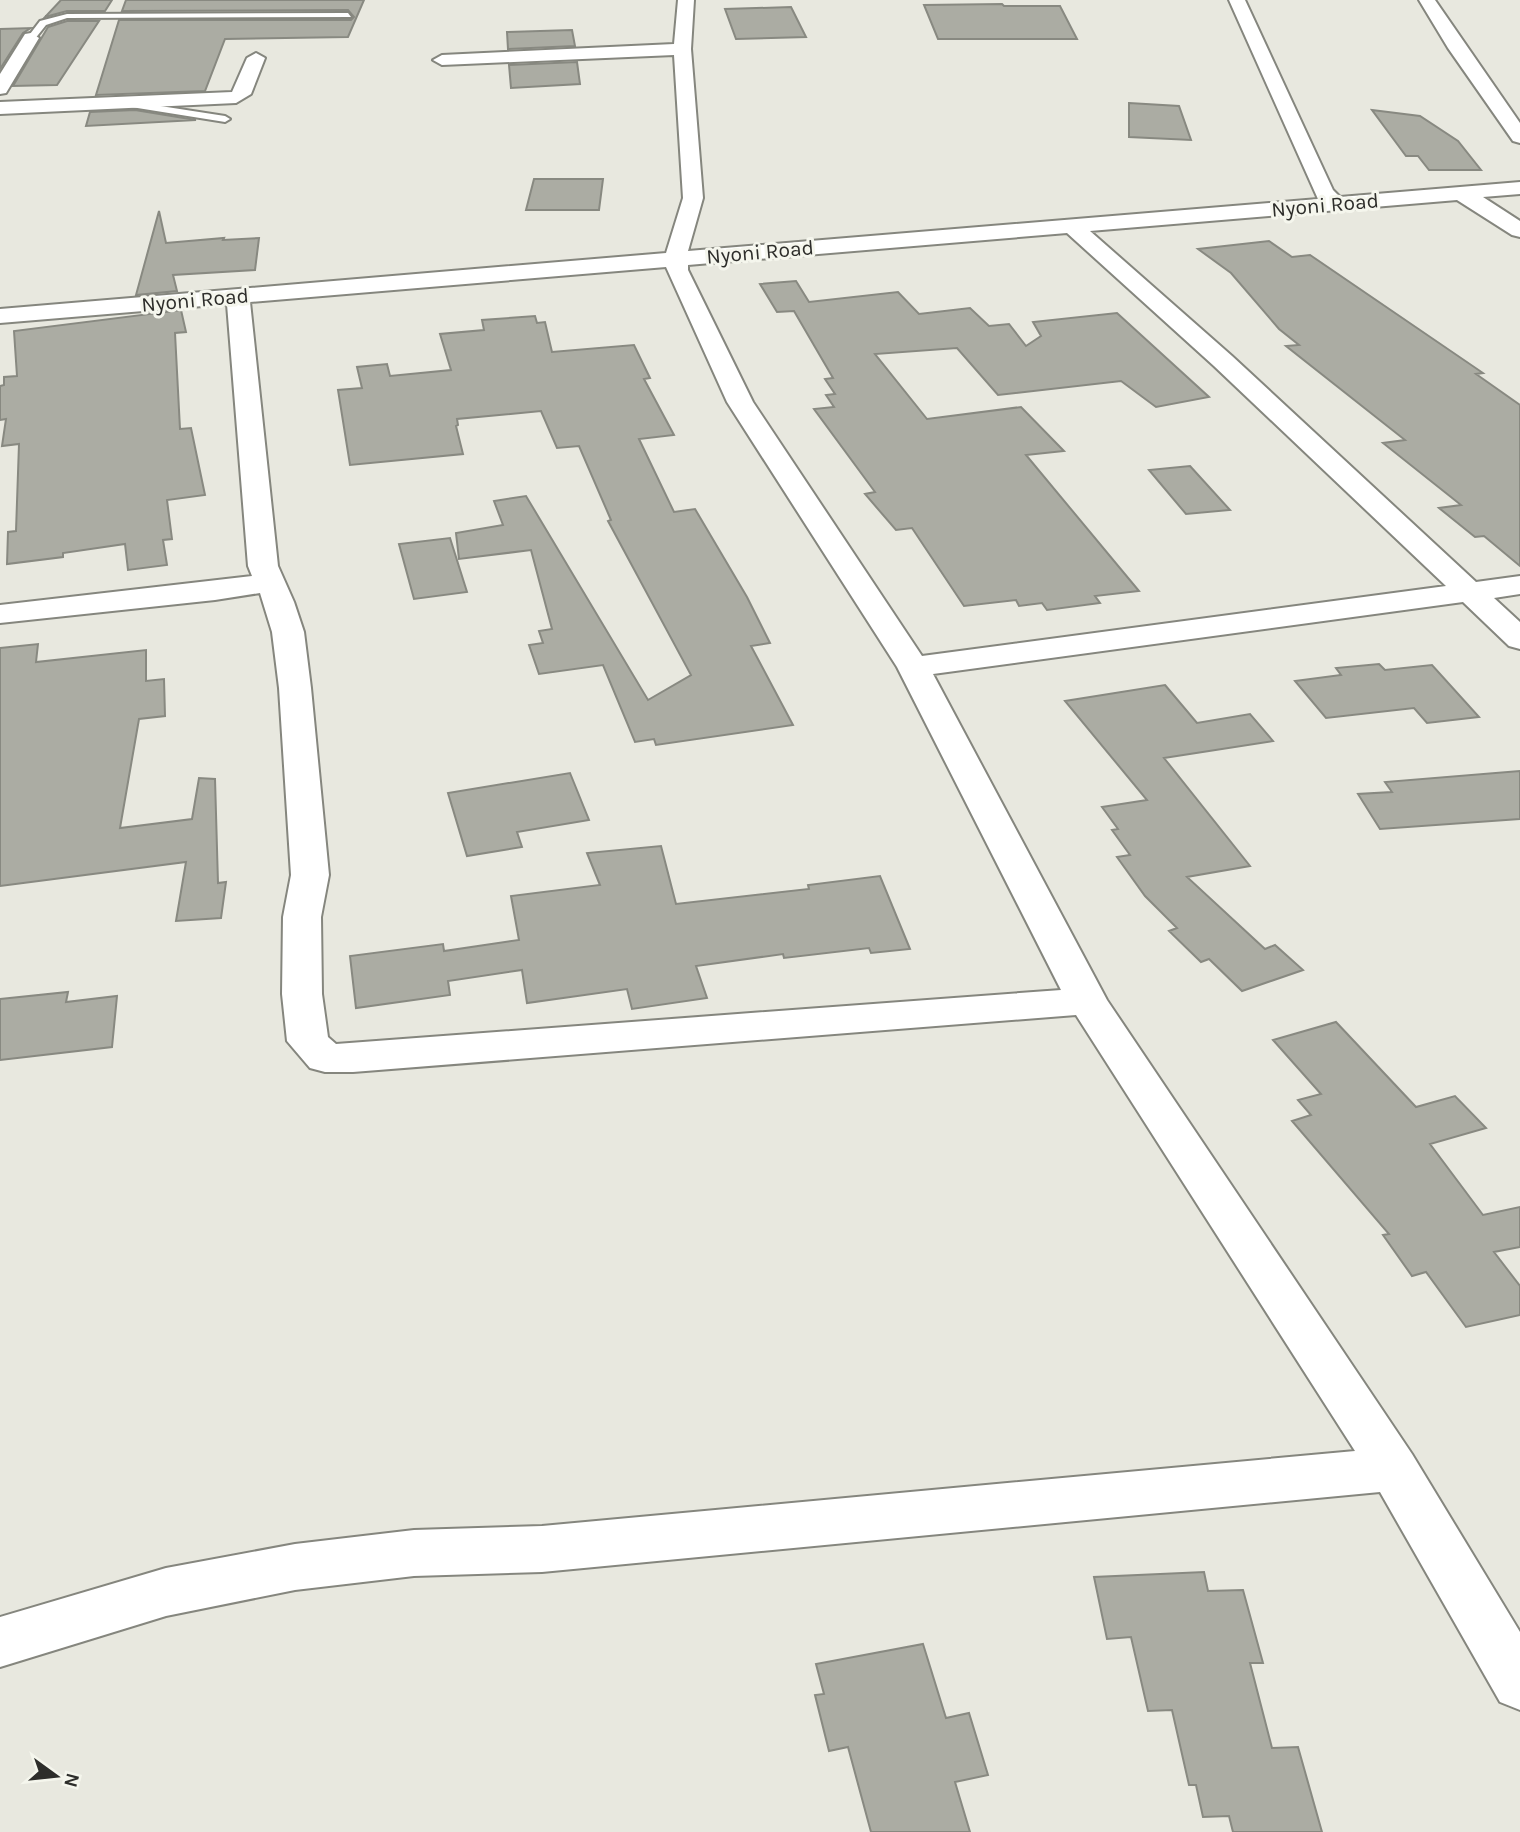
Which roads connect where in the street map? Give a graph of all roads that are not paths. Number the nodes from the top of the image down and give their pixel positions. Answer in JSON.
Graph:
{"nodes":[{"id":1,"x":686,"y":0,"type":"edge"},
{"id":2,"x":1237,"y":0,"type":"edge"},
{"id":3,"x":1427,"y":0,"type":"edge"},
{"id":4,"x":348,"y":15,"type":"dead end"},
{"id":5,"x":31,"y":38,"type":"joint"},
{"id":6,"x":682,"y":49,"type":"junction"},
{"id":7,"x":256,"y":58,"type":"dead end"},
{"id":8,"x":442,"y":60,"type":"dead end"},
{"id":9,"x":0,"y":89,"type":"edge"},
{"id":10,"x":117,"y":104,"type":"junction"},
{"id":11,"x":0,"y":108,"type":"edge"},
{"id":12,"x":225,"y":119,"type":"dead end"},
{"id":13,"x":1520,"y":138,"type":"edge"},
{"id":14,"x":1520,"y":188,"type":"edge"},
{"id":15,"x":1461,"y":193,"type":"junction"},
{"id":16,"x":1335,"y":204,"type":"junction"},
{"id":17,"x":1072,"y":226,"type":"junction"},
{"id":18,"x":1520,"y":230,"type":"edge"},
{"id":19,"x":676,"y":259,"type":"junction"},
{"id":20,"x":238,"y":296,"type":"junction"},
{"id":21,"x":0,"y":316,"type":"edge"},
{"id":22,"x":268,"y":582,"type":"junction"},
{"id":23,"x":1520,"y":585,"type":"edge"},
{"id":24,"x":1472,"y":594,"type":"junction"},
{"id":25,"x":0,"y":614,"type":"edge"},
{"id":26,"x":1520,"y":639,"type":"edge"},
{"id":27,"x":913,"y":667,"type":"junction"},
{"id":28,"x":1087,"y":1002,"type":"junction"},
{"id":29,"x":1394,"y":1469,"type":"junction"},
{"id":30,"x":0,"y":1643,"type":"edge"},
{"id":31,"x":1520,"y":1684,"type":"edge"}],
"edges":[{"from":1,"to":6,"type":"street"},
{"from":2,"to":16,"type":"street"},
{"from":3,"to":13,"type":"street"},
{"from":4,"to":5,"type":"lane"},
{"from":5,"to":9,"type":"street"},
{"from":6,"to":8,"type":"street"},
{"from":6,"to":19,"type":"street"},
{"from":7,"to":10,"type":"street"},
{"from":10,"to":11,"type":"street"},
{"from":10,"to":12,"type":"lane"},
{"from":14,"to":15,"type":"street","name":"Nyoni Road"},
{"from":15,"to":16,"type":"street","name":"Nyoni Road"},
{"from":15,"to":18,"type":"street"},
{"from":16,"to":17,"type":"street","name":"Nyoni Road"},
{"from":17,"to":19,"type":"street","name":"Nyoni Road"},
{"from":17,"to":24,"type":"street"},
{"from":19,"to":20,"type":"street","name":"Nyoni Road"},
{"from":19,"to":27,"type":"street"},
{"from":20,"to":21,"type":"street","name":"Nyoni Road"},
{"from":20,"to":22,"type":"street"},
{"from":22,"to":25,"type":"street"},
{"from":22,"to":28,"type":"street"},
{"from":23,"to":24,"type":"street"},
{"from":24,"to":26,"type":"street"},
{"from":24,"to":27,"type":"street"},
{"from":27,"to":28,"type":"street"},
{"from":28,"to":29,"type":"street"},
{"from":29,"to":30,"type":"street"},
{"from":29,"to":31,"type":"street"}]}
